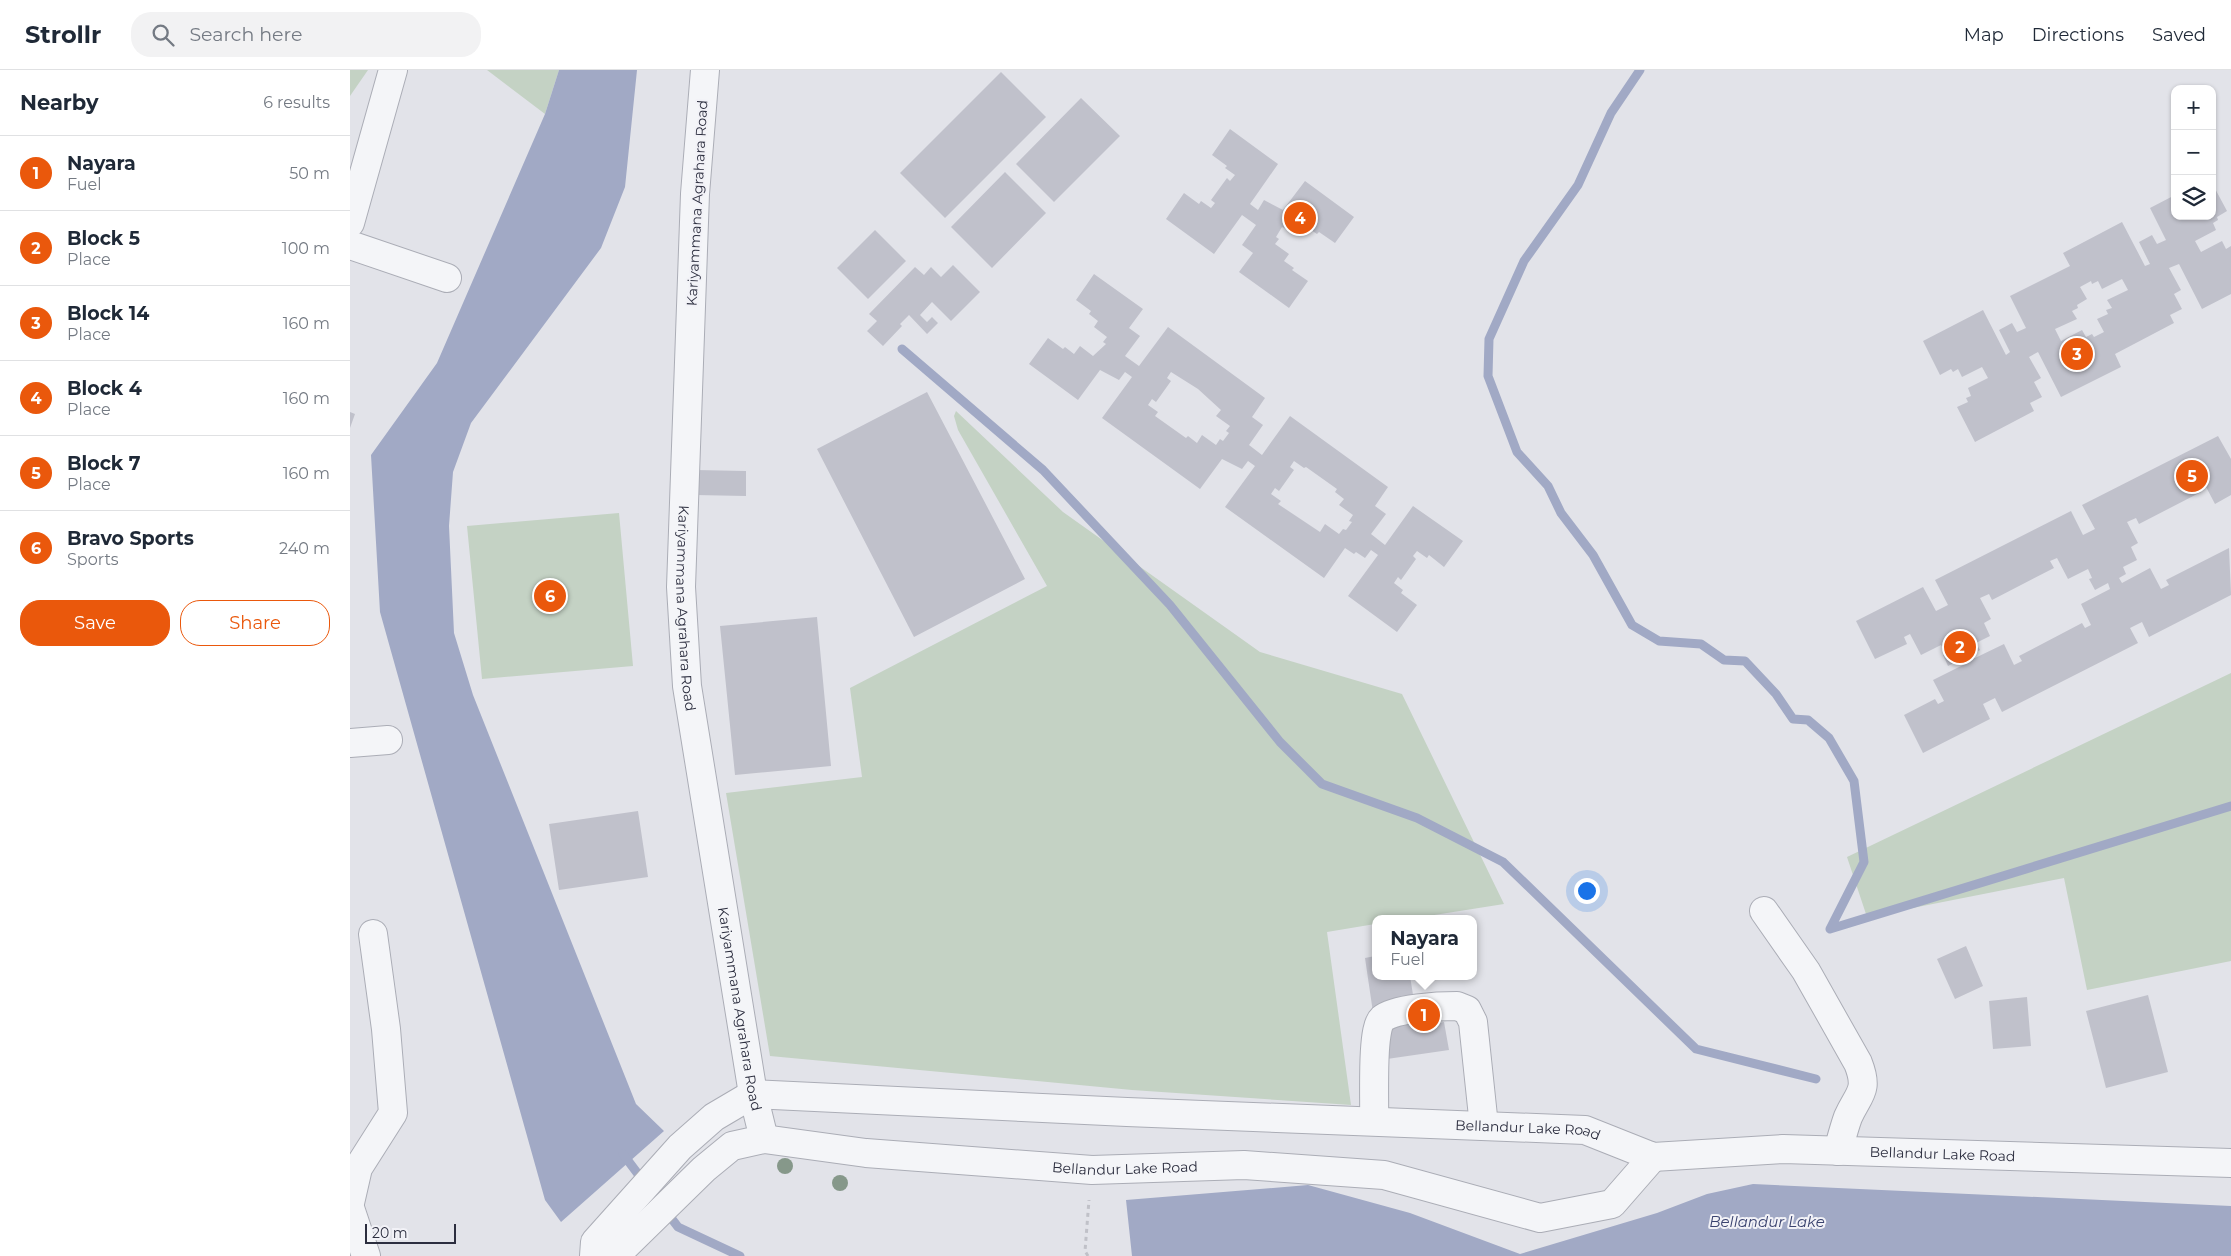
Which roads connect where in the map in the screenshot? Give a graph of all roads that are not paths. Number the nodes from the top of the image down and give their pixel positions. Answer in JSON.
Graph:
{"nodes":[{"id":1,"x":393,"y":70,"type":"edge"},
{"id":2,"x":705,"y":70,"type":"edge"},
{"id":3,"x":350,"y":223,"type":"edge"},
{"id":4,"x":350,"y":246,"type":"edge"},
{"id":5,"x":448,"y":278,"type":"dead end"},
{"id":6,"x":388,"y":740,"type":"dead end"},
{"id":7,"x":350,"y":743,"type":"edge"},
{"id":8,"x":1764,"y":911,"type":"dead end"},
{"id":9,"x":373,"y":934,"type":"dead end"},
{"id":10,"x":753,"y":1094,"type":"junction"},
{"id":11,"x":1374,"y":1121,"type":"junction"},
{"id":12,"x":1484,"y":1126,"type":"junction"},
{"id":13,"x":764,"y":1139,"type":"junction"},
{"id":14,"x":1838,"y":1151,"type":"junction"},
{"id":15,"x":1652,"y":1156,"type":"junction"},
{"id":16,"x":2231,"y":1163,"type":"edge"},
{"id":17,"x":350,"y":1203,"type":"edge"},
{"id":18,"x":350,"y":1208,"type":"edge"},
{"id":19,"x":601,"y":1251,"type":"edge"},
{"id":20,"x":366,"y":1256,"type":"edge"}],
"edges":[{"from":1,"to":3,"type":"street"},
{"from":2,"to":10,"type":"street","name":"Kariyammana Agrahara Road"},
{"from":4,"to":5,"type":"street"},
{"from":6,"to":7,"type":"street"},
{"from":8,"to":14,"type":"street"},
{"from":9,"to":17,"type":"street"},
{"from":10,"to":11,"type":"street","name":"Bellandur Lake Road"},
{"from":10,"to":13,"type":"street","name":"Kariyammana Agrahara Road"},
{"from":10,"to":19,"type":"street"},
{"from":11,"to":12,"type":"street","name":"Bellandur Lake Road"},
{"from":11,"to":12,"type":"street"},
{"from":12,"to":15,"type":"street","name":"Bellandur Lake Road"},
{"from":13,"to":15,"type":"street","name":"Bellandur Lake Road"},
{"from":13,"to":19,"type":"street","name":"Bellandur Lake Road"},
{"from":14,"to":15,"type":"street","name":"Bellandur Lake Road"},
{"from":14,"to":16,"type":"street","name":"Bellandur Lake Road"},
{"from":18,"to":20,"type":"street"}]}
